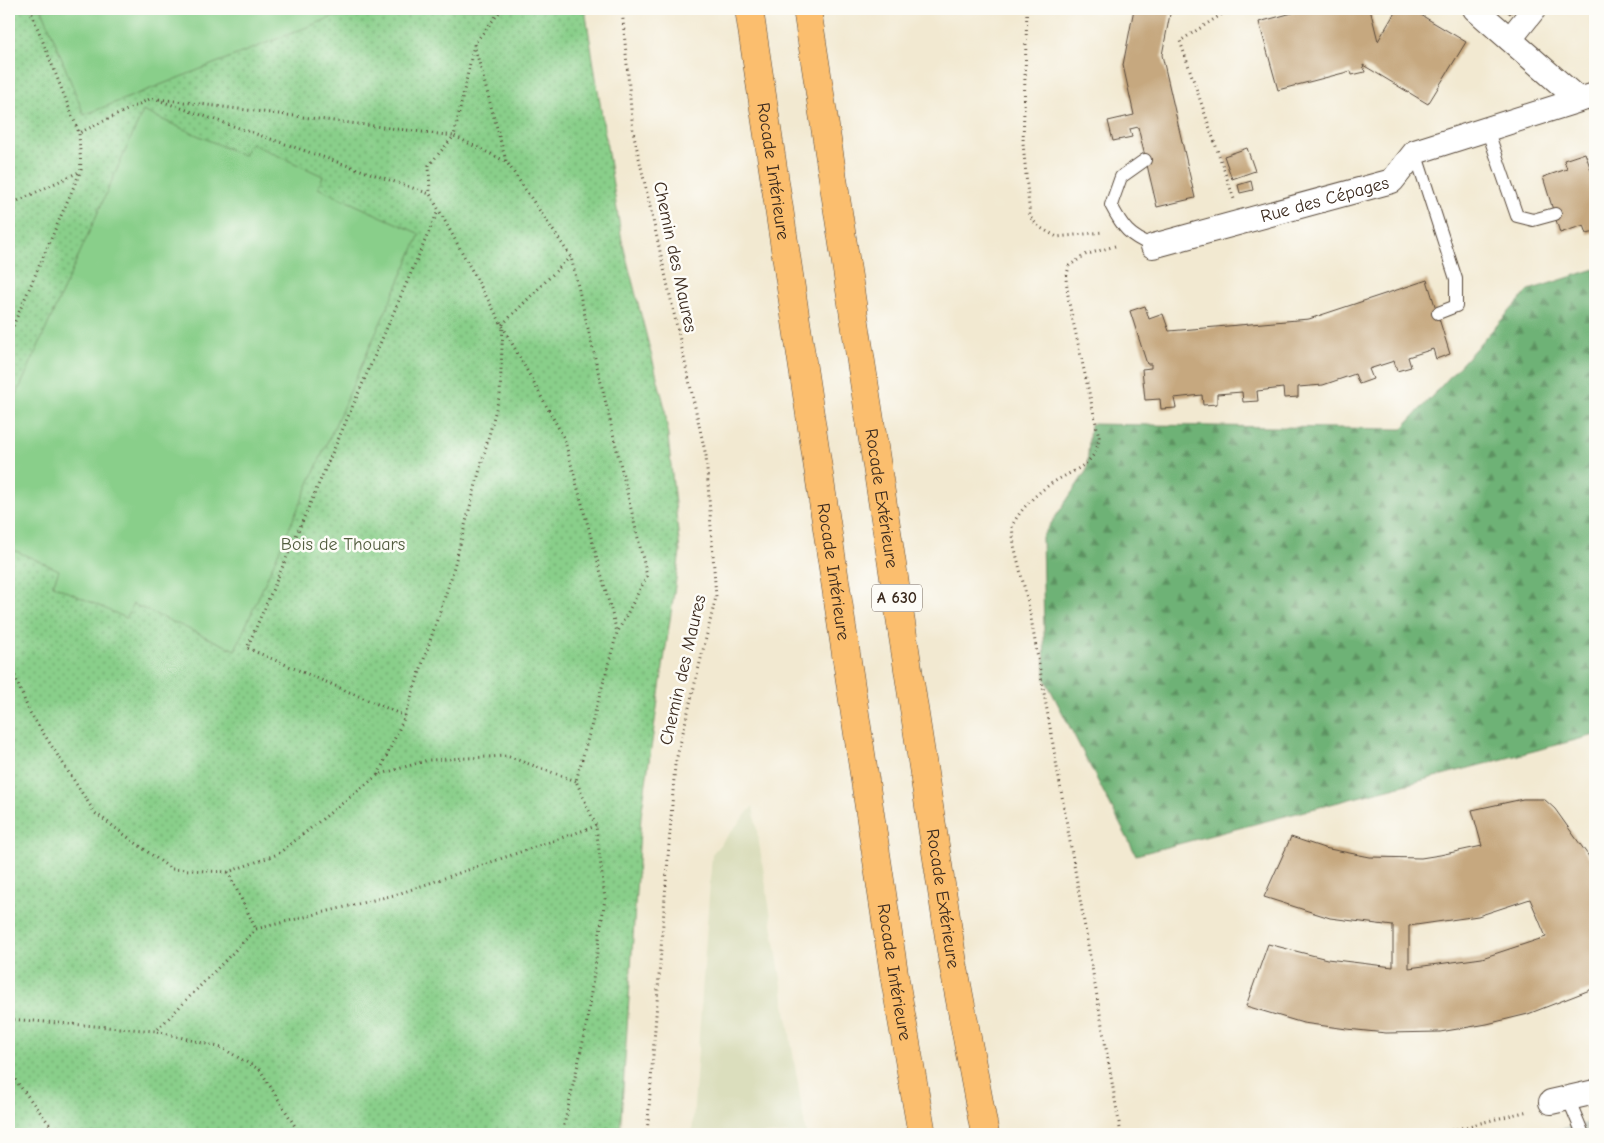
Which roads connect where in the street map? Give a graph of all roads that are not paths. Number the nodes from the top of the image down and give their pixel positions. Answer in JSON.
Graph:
{"nodes":[{"id":1,"x":738,"y":9,"type":"edge"},
{"id":2,"x":749,"y":9,"type":"edge"},
{"id":3,"x":808,"y":9,"type":"edge"},
{"id":4,"x":827,"y":9,"type":"edge"},
{"id":5,"x":1475,"y":9,"type":"edge"},
{"id":6,"x":1534,"y":9,"type":"edge"},
{"id":7,"x":1510,"y":39,"type":"junction"},
{"id":8,"x":816,"y":61,"type":"junction"},
{"id":9,"x":758,"y":62,"type":"junction"},
{"id":10,"x":1587,"y":98,"type":"edge"},
{"id":11,"x":1487,"y":129,"type":"junction"},
{"id":12,"x":1415,"y":152,"type":"junction"},
{"id":13,"x":1145,"y":160,"type":"dead end"},
{"id":14,"x":1554,"y":214,"type":"dead end"},
{"id":15,"x":1145,"y":243,"type":"joint"},
{"id":16,"x":1438,"y":313,"type":"dead end"},
{"id":17,"x":1595,"y":1092,"type":"edge"},
{"id":18,"x":1560,"y":1100,"type":"joint"},
{"id":19,"x":922,"y":1134,"type":"edge"},
{"id":20,"x":985,"y":1134,"type":"edge"},
{"id":21,"x":1583,"y":1134,"type":"edge"}],
"edges":[{"from":1,"to":9,"type":"highway"},
{"from":2,"to":9,"type":"highway","name":"Rocade Intérieure"},
{"from":3,"to":8,"type":"highway","name":"Rocade Extérieure","number":"A 630"},
{"from":4,"to":8,"type":"highway"},
{"from":5,"to":7,"type":"street"},
{"from":6,"to":7,"type":"street"},
{"from":7,"to":10,"type":"street"},
{"from":8,"to":20,"type":"highway","name":"Rocade Extérieure","number":"A 630"},
{"from":9,"to":19,"type":"highway","name":"Rocade Intérieure"},
{"from":10,"to":11,"type":"street"},
{"from":11,"to":12,"type":"street"},
{"from":11,"to":14,"type":"lane"},
{"from":12,"to":15,"type":"street","name":"Rue des Cépages"},
{"from":12,"to":16,"type":"lane"},
{"from":13,"to":15,"type":"lane"},
{"from":17,"to":18,"type":"street"},
{"from":18,"to":21,"type":"lane"}]}
